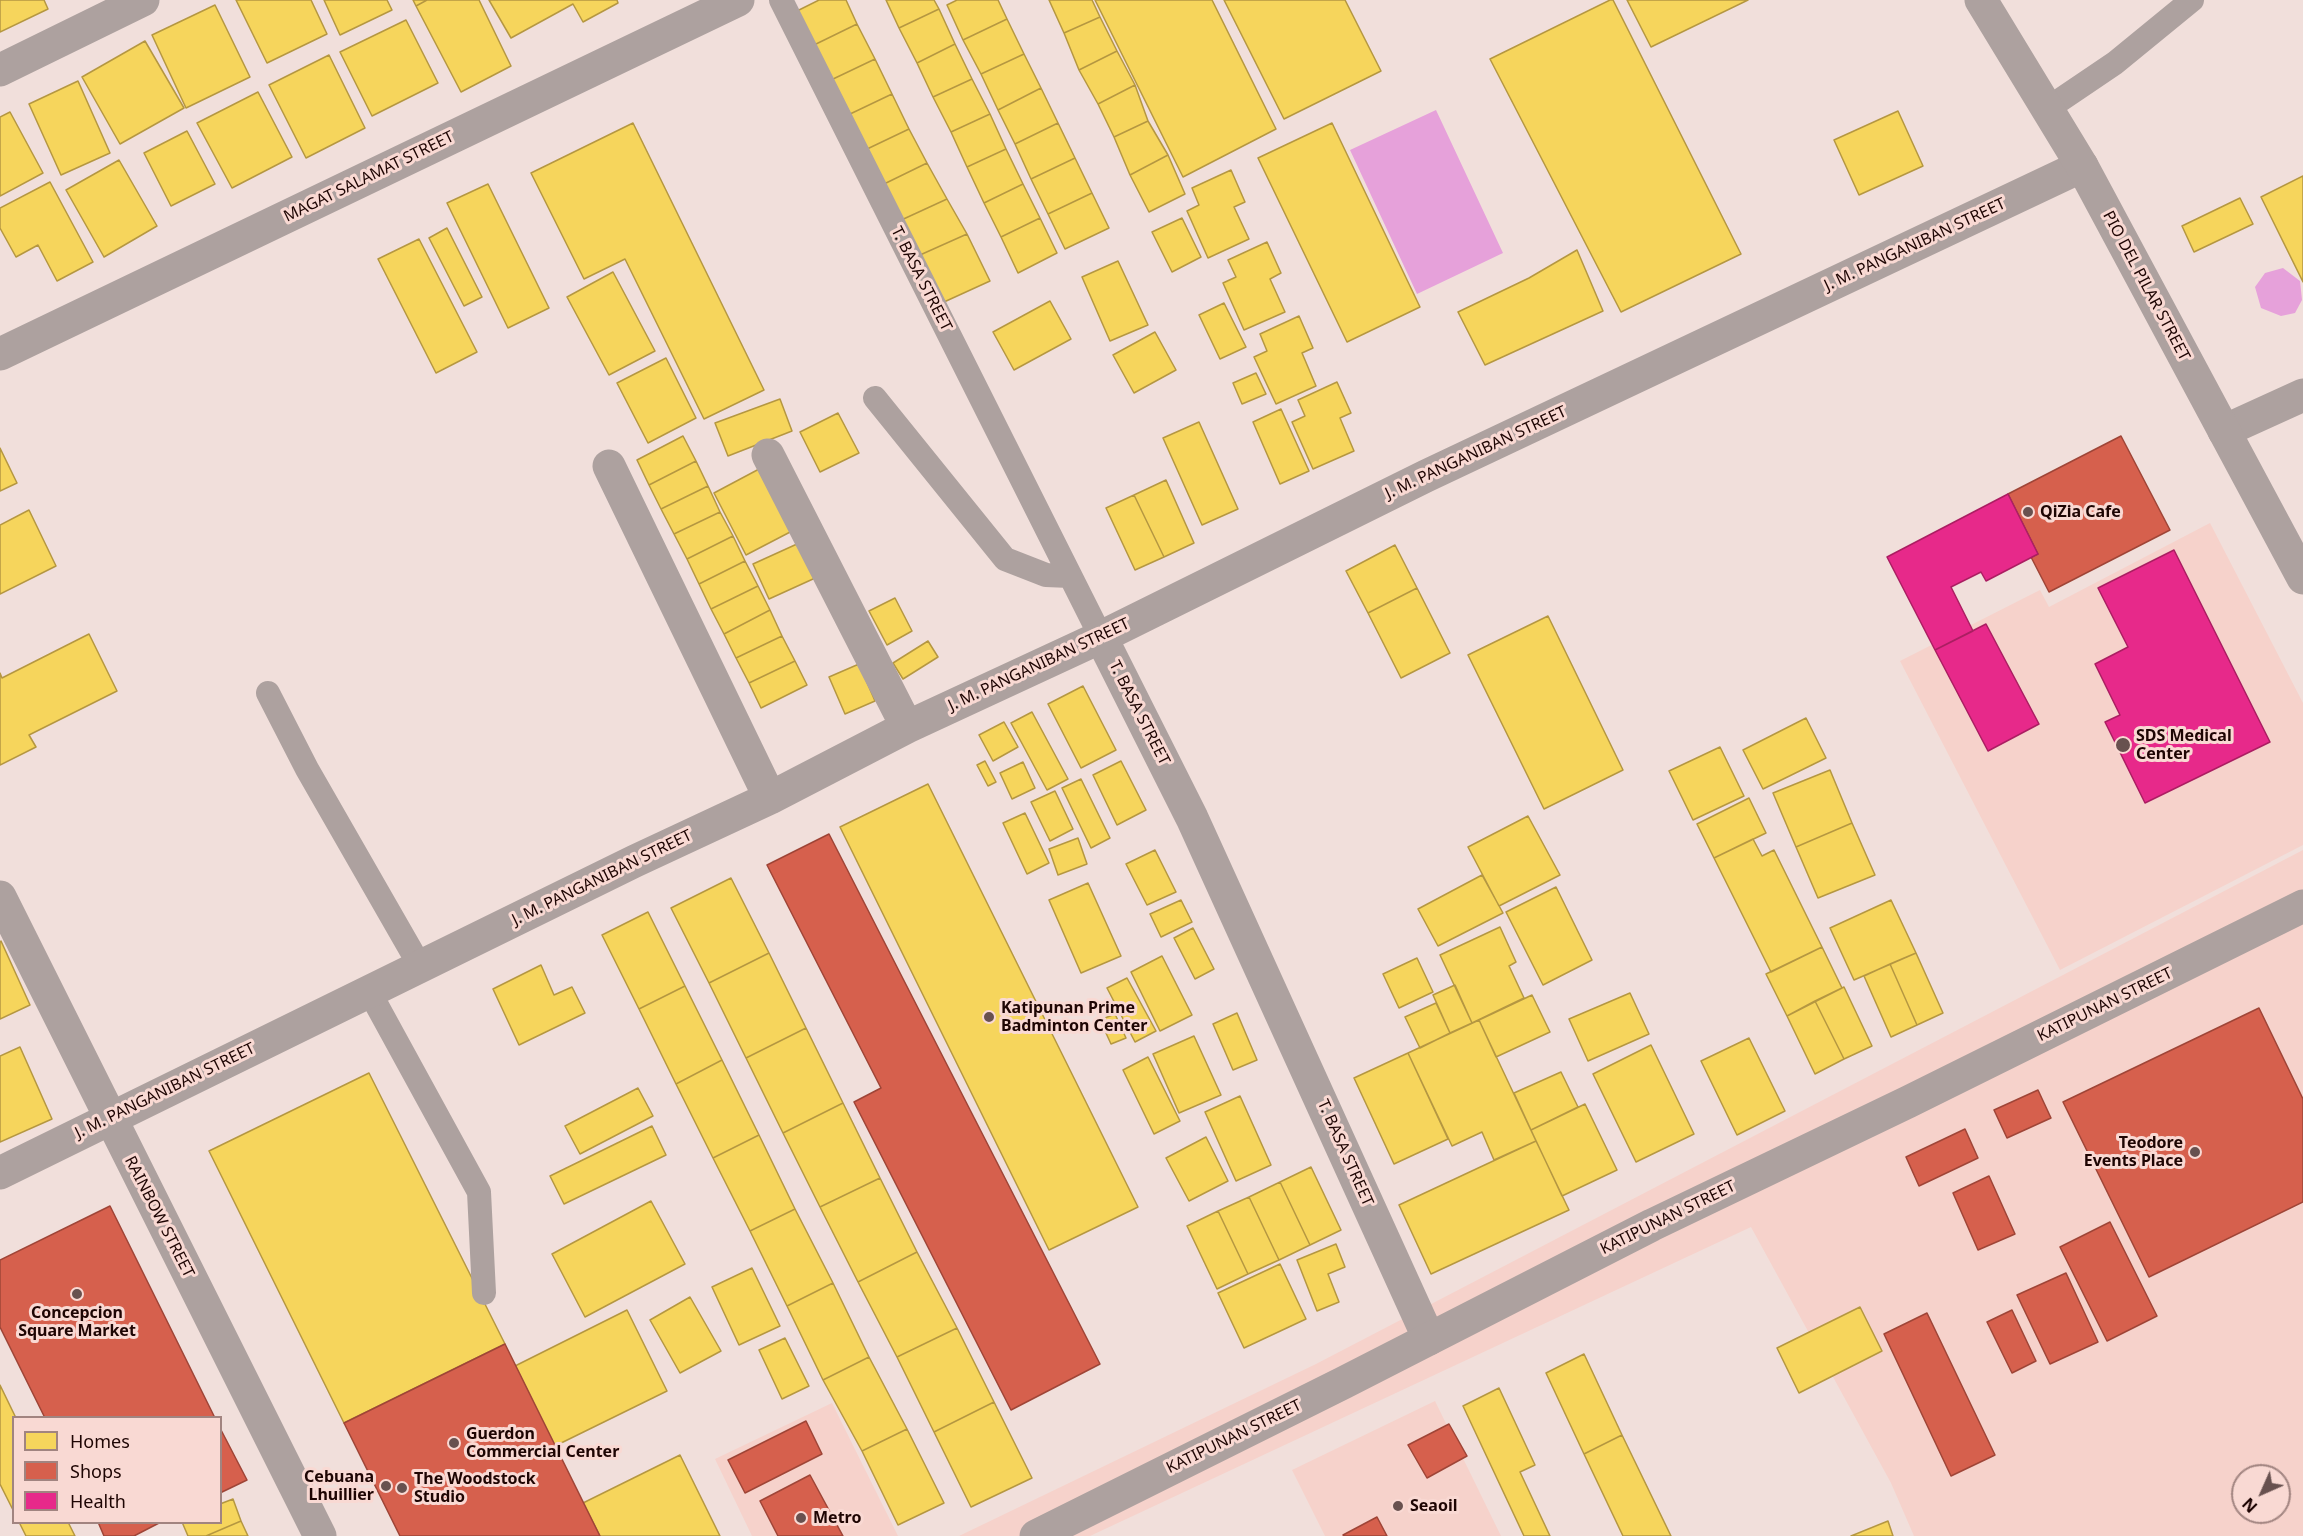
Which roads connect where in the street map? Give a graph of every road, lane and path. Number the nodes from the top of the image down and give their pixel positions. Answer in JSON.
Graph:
{"nodes":[{"id":1,"x":142,"y":0,"type":"edge"},
{"id":2,"x":738,"y":0,"type":"edge"},
{"id":3,"x":781,"y":0,"type":"edge"},
{"id":4,"x":1981,"y":0,"type":"edge"},
{"id":5,"x":2192,"y":0,"type":"edge"},
{"id":6,"x":0,"y":70,"type":"edge"},
{"id":7,"x":2047,"y":109,"type":"junction"},
{"id":8,"x":2082,"y":166,"type":"junction"},
{"id":9,"x":0,"y":354,"type":"edge"},
{"id":10,"x":2303,"y":395,"type":"edge"},
{"id":11,"x":875,"y":398,"type":"dead end"},
{"id":12,"x":2224,"y":431,"type":"junction"},
{"id":13,"x":768,"y":455,"type":"dead end"},
{"id":14,"x":609,"y":466,"type":"dead end"},
{"id":15,"x":1070,"y":576,"type":"junction"},
{"id":16,"x":2303,"y":578,"type":"edge"},
{"id":17,"x":1101,"y":637,"type":"junction"},
{"id":18,"x":268,"y":693,"type":"dead end"},
{"id":19,"x":907,"y":727,"type":"junction"},
{"id":20,"x":770,"y":798,"type":"junction"},
{"id":21,"x":0,"y":897,"type":"edge"},
{"id":22,"x":2303,"y":906,"type":"edge"},
{"id":23,"x":420,"y":966,"type":"junction"},
{"id":24,"x":369,"y":991,"type":"junction"},
{"id":25,"x":110,"y":1119,"type":"junction"},
{"id":26,"x":0,"y":1173,"type":"edge"},
{"id":27,"x":484,"y":1293,"type":"dead end"},
{"id":28,"x":1429,"y":1339,"type":"junction"},
{"id":29,"x":320,"y":1536,"type":"edge"},
{"id":30,"x":1036,"y":1536,"type":"edge"}],
"edges":[{"from":1,"to":6,"type":"street"},
{"from":2,"to":9,"type":"street","name":"MAGAT SALAMAT STREET"},
{"from":3,"to":15,"type":"lane","name":"T. BASA STREET"},
{"from":4,"to":7,"type":"street","name":"PIO DEL PILAR STREET"},
{"from":5,"to":7,"type":"lane"},
{"from":7,"to":8,"type":"street","name":"PIO DEL PILAR STREET"},
{"from":8,"to":12,"type":"street","name":"PIO DEL PILAR STREET"},
{"from":8,"to":17,"type":"street","name":"J. M. PANGANIBAN STREET"},
{"from":10,"to":12,"type":"street"},
{"from":11,"to":15,"type":"lane"},
{"from":12,"to":16,"type":"street","name":"PIO DEL PILAR STREET"},
{"from":13,"to":19,"type":"street"},
{"from":14,"to":20,"type":"street"},
{"from":15,"to":17,"type":"lane","name":"T. BASA STREET"},
{"from":17,"to":19,"type":"street","name":"J. M. PANGANIBAN STREET"},
{"from":17,"to":28,"type":"street","name":"T. BASA STREET"},
{"from":18,"to":23,"type":"lane"},
{"from":19,"to":20,"type":"street","name":"J. M. PANGANIBAN STREET"},
{"from":20,"to":23,"type":"street","name":"J. M. PANGANIBAN STREET"},
{"from":21,"to":25,"type":"street","name":"RAINBOW STREET"},
{"from":22,"to":28,"type":"street","name":"KATIPUNAN STREET"},
{"from":23,"to":24,"type":"street","name":"J. M. PANGANIBAN STREET"},
{"from":24,"to":25,"type":"street","name":"J. M. PANGANIBAN STREET"},
{"from":24,"to":27,"type":"lane"},
{"from":25,"to":26,"type":"street","name":"J. M. PANGANIBAN STREET"},
{"from":25,"to":29,"type":"street","name":"RAINBOW STREET"},
{"from":28,"to":30,"type":"street","name":"KATIPUNAN STREET"}]}
